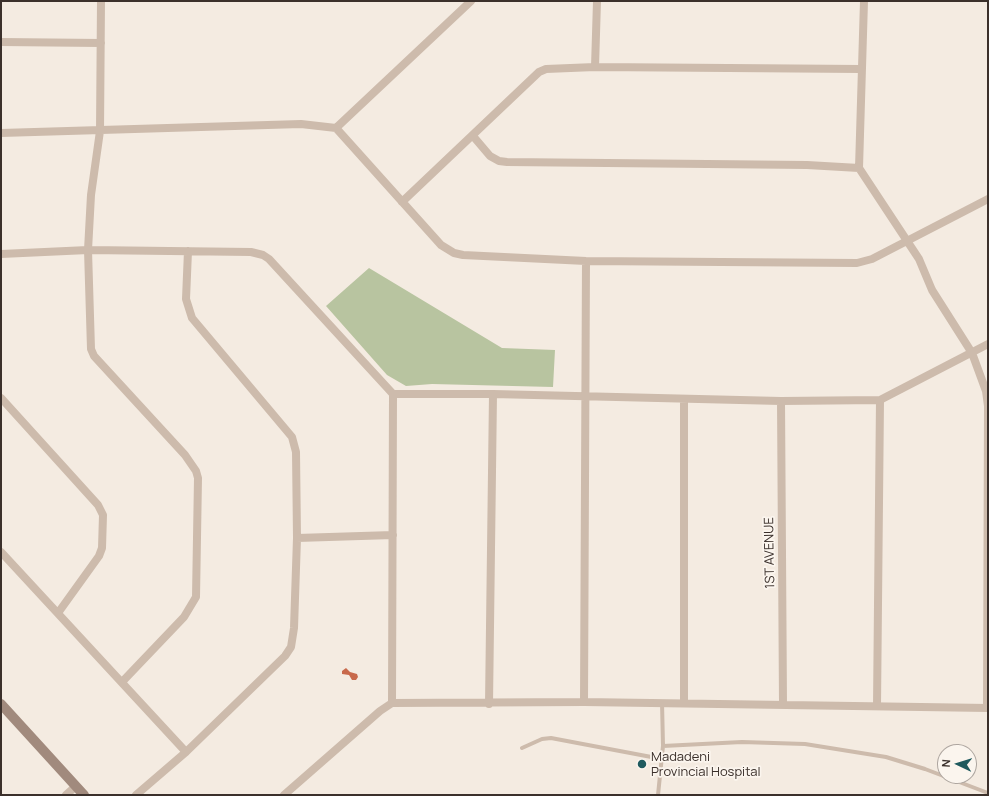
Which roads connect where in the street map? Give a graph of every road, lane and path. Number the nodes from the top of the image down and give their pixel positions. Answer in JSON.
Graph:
{"nodes":[{"id":1,"x":101,"y":1,"type":"edge"},
{"id":2,"x":471,"y":1,"type":"edge"},
{"id":3,"x":597,"y":1,"type":"edge"},
{"id":4,"x":864,"y":1,"type":"edge"},
{"id":5,"x":1,"y":42,"type":"edge"},
{"id":6,"x":101,"y":43,"type":"junction"},
{"id":7,"x":595,"y":67,"type":"junction"},
{"id":8,"x":861,"y":69,"type":"junction"},
{"id":9,"x":336,"y":128,"type":"junction"},
{"id":10,"x":100,"y":131,"type":"junction"},
{"id":11,"x":1,"y":133,"type":"edge"},
{"id":12,"x":473,"y":136,"type":"junction"},
{"id":13,"x":859,"y":168,"type":"junction"},
{"id":14,"x":988,"y":199,"type":"edge"},
{"id":15,"x":402,"y":202,"type":"junction"},
{"id":16,"x":906,"y":242,"type":"junction"},
{"id":17,"x":88,"y":250,"type":"junction"},
{"id":18,"x":188,"y":251,"type":"junction"},
{"id":19,"x":1,"y":254,"type":"edge"},
{"id":20,"x":586,"y":261,"type":"junction"},
{"id":21,"x":988,"y":344,"type":"edge"},
{"id":22,"x":972,"y":353,"type":"junction"},
{"id":23,"x":393,"y":394,"type":"junction"},
{"id":24,"x":493,"y":394,"type":"junction"},
{"id":25,"x":584,"y":397,"type":"junction"},
{"id":26,"x":1,"y":398,"type":"edge"},
{"id":27,"x":684,"y":399,"type":"junction"},
{"id":28,"x":880,"y":400,"type":"junction"},
{"id":29,"x":780,"y":402,"type":"junction"},
{"id":30,"x":393,"y":535,"type":"junction"},
{"id":31,"x":297,"y":538,"type":"junction"},
{"id":32,"x":1,"y":552,"type":"edge"},
{"id":33,"x":58,"y":613,"type":"junction"},
{"id":34,"x":122,"y":682,"type":"junction"},
{"id":35,"x":584,"y":702,"type":"junction"},
{"id":36,"x":662,"y":702,"type":"junction"},
{"id":37,"x":392,"y":703,"type":"junction"},
{"id":38,"x":684,"y":703,"type":"junction"},
{"id":39,"x":1,"y":704,"type":"edge"},
{"id":40,"x":488,"y":704,"type":"junction"},
{"id":41,"x":783,"y":704,"type":"junction"},
{"id":42,"x":877,"y":706,"type":"junction"},
{"id":43,"x":988,"y":708,"type":"edge"},
{"id":44,"x":663,"y":746,"type":"junction"},
{"id":45,"x":522,"y":748,"type":"dead end"},
{"id":46,"x":186,"y":752,"type":"junction"},
{"id":47,"x":662,"y":758,"type":"junction"},
{"id":48,"x":76,"y":786,"type":"junction"},
{"id":49,"x":988,"y":792,"type":"edge"},
{"id":50,"x":66,"y":795,"type":"edge"},
{"id":51,"x":84,"y":795,"type":"edge"},
{"id":52,"x":136,"y":795,"type":"edge"},
{"id":53,"x":284,"y":795,"type":"edge"},
{"id":54,"x":658,"y":795,"type":"edge"}],
"edges":[{"from":1,"to":6,"type":"street"},
{"from":2,"to":9,"type":"street"},
{"from":3,"to":7,"type":"street"},
{"from":4,"to":8,"type":"street"},
{"from":5,"to":6,"type":"street"},
{"from":6,"to":10,"type":"street"},
{"from":7,"to":8,"type":"street"},
{"from":7,"to":12,"type":"street"},
{"from":8,"to":13,"type":"street"},
{"from":9,"to":10,"type":"street"},
{"from":9,"to":15,"type":"street"},
{"from":10,"to":11,"type":"street"},
{"from":10,"to":17,"type":"street"},
{"from":12,"to":13,"type":"street"},
{"from":12,"to":15,"type":"street"},
{"from":13,"to":16,"type":"street"},
{"from":14,"to":16,"type":"street"},
{"from":15,"to":20,"type":"street"},
{"from":16,"to":20,"type":"street"},
{"from":16,"to":22,"type":"street"},
{"from":17,"to":18,"type":"street"},
{"from":17,"to":19,"type":"street"},
{"from":17,"to":34,"type":"street"},
{"from":18,"to":23,"type":"street"},
{"from":18,"to":31,"type":"street"},
{"from":20,"to":25,"type":"street"},
{"from":21,"to":22,"type":"street"},
{"from":22,"to":28,"type":"street"},
{"from":22,"to":43,"type":"street"},
{"from":23,"to":24,"type":"street"},
{"from":23,"to":30,"type":"street"},
{"from":24,"to":25,"type":"street"},
{"from":24,"to":40,"type":"street"},
{"from":25,"to":27,"type":"street"},
{"from":25,"to":35,"type":"street"},
{"from":26,"to":33,"type":"street"},
{"from":27,"to":29,"type":"street"},
{"from":27,"to":38,"type":"street"},
{"from":28,"to":29,"type":"street"},
{"from":28,"to":42,"type":"street"},
{"from":29,"to":41,"type":"street","name":"1ST AVENUE"},
{"from":30,"to":31,"type":"street"},
{"from":30,"to":37,"type":"street"},
{"from":31,"to":46,"type":"street"},
{"from":32,"to":33,"type":"street"},
{"from":33,"to":34,"type":"street"},
{"from":34,"to":46,"type":"street"},
{"from":35,"to":36,"type":"street"},
{"from":35,"to":40,"type":"street"},
{"from":36,"to":38,"type":"street"},
{"from":36,"to":44,"type":"lane"},
{"from":37,"to":40,"type":"street"},
{"from":37,"to":53,"type":"street"},
{"from":38,"to":41,"type":"street"},
{"from":39,"to":48,"type":"street"},
{"from":41,"to":42,"type":"street"},
{"from":42,"to":43,"type":"street"},
{"from":44,"to":47,"type":"lane"},
{"from":44,"to":49,"type":"lane"},
{"from":45,"to":47,"type":"lane"},
{"from":46,"to":52,"type":"street"},
{"from":47,"to":54,"type":"lane"},
{"from":48,"to":50,"type":"street"},
{"from":48,"to":51,"type":"street"}]}
